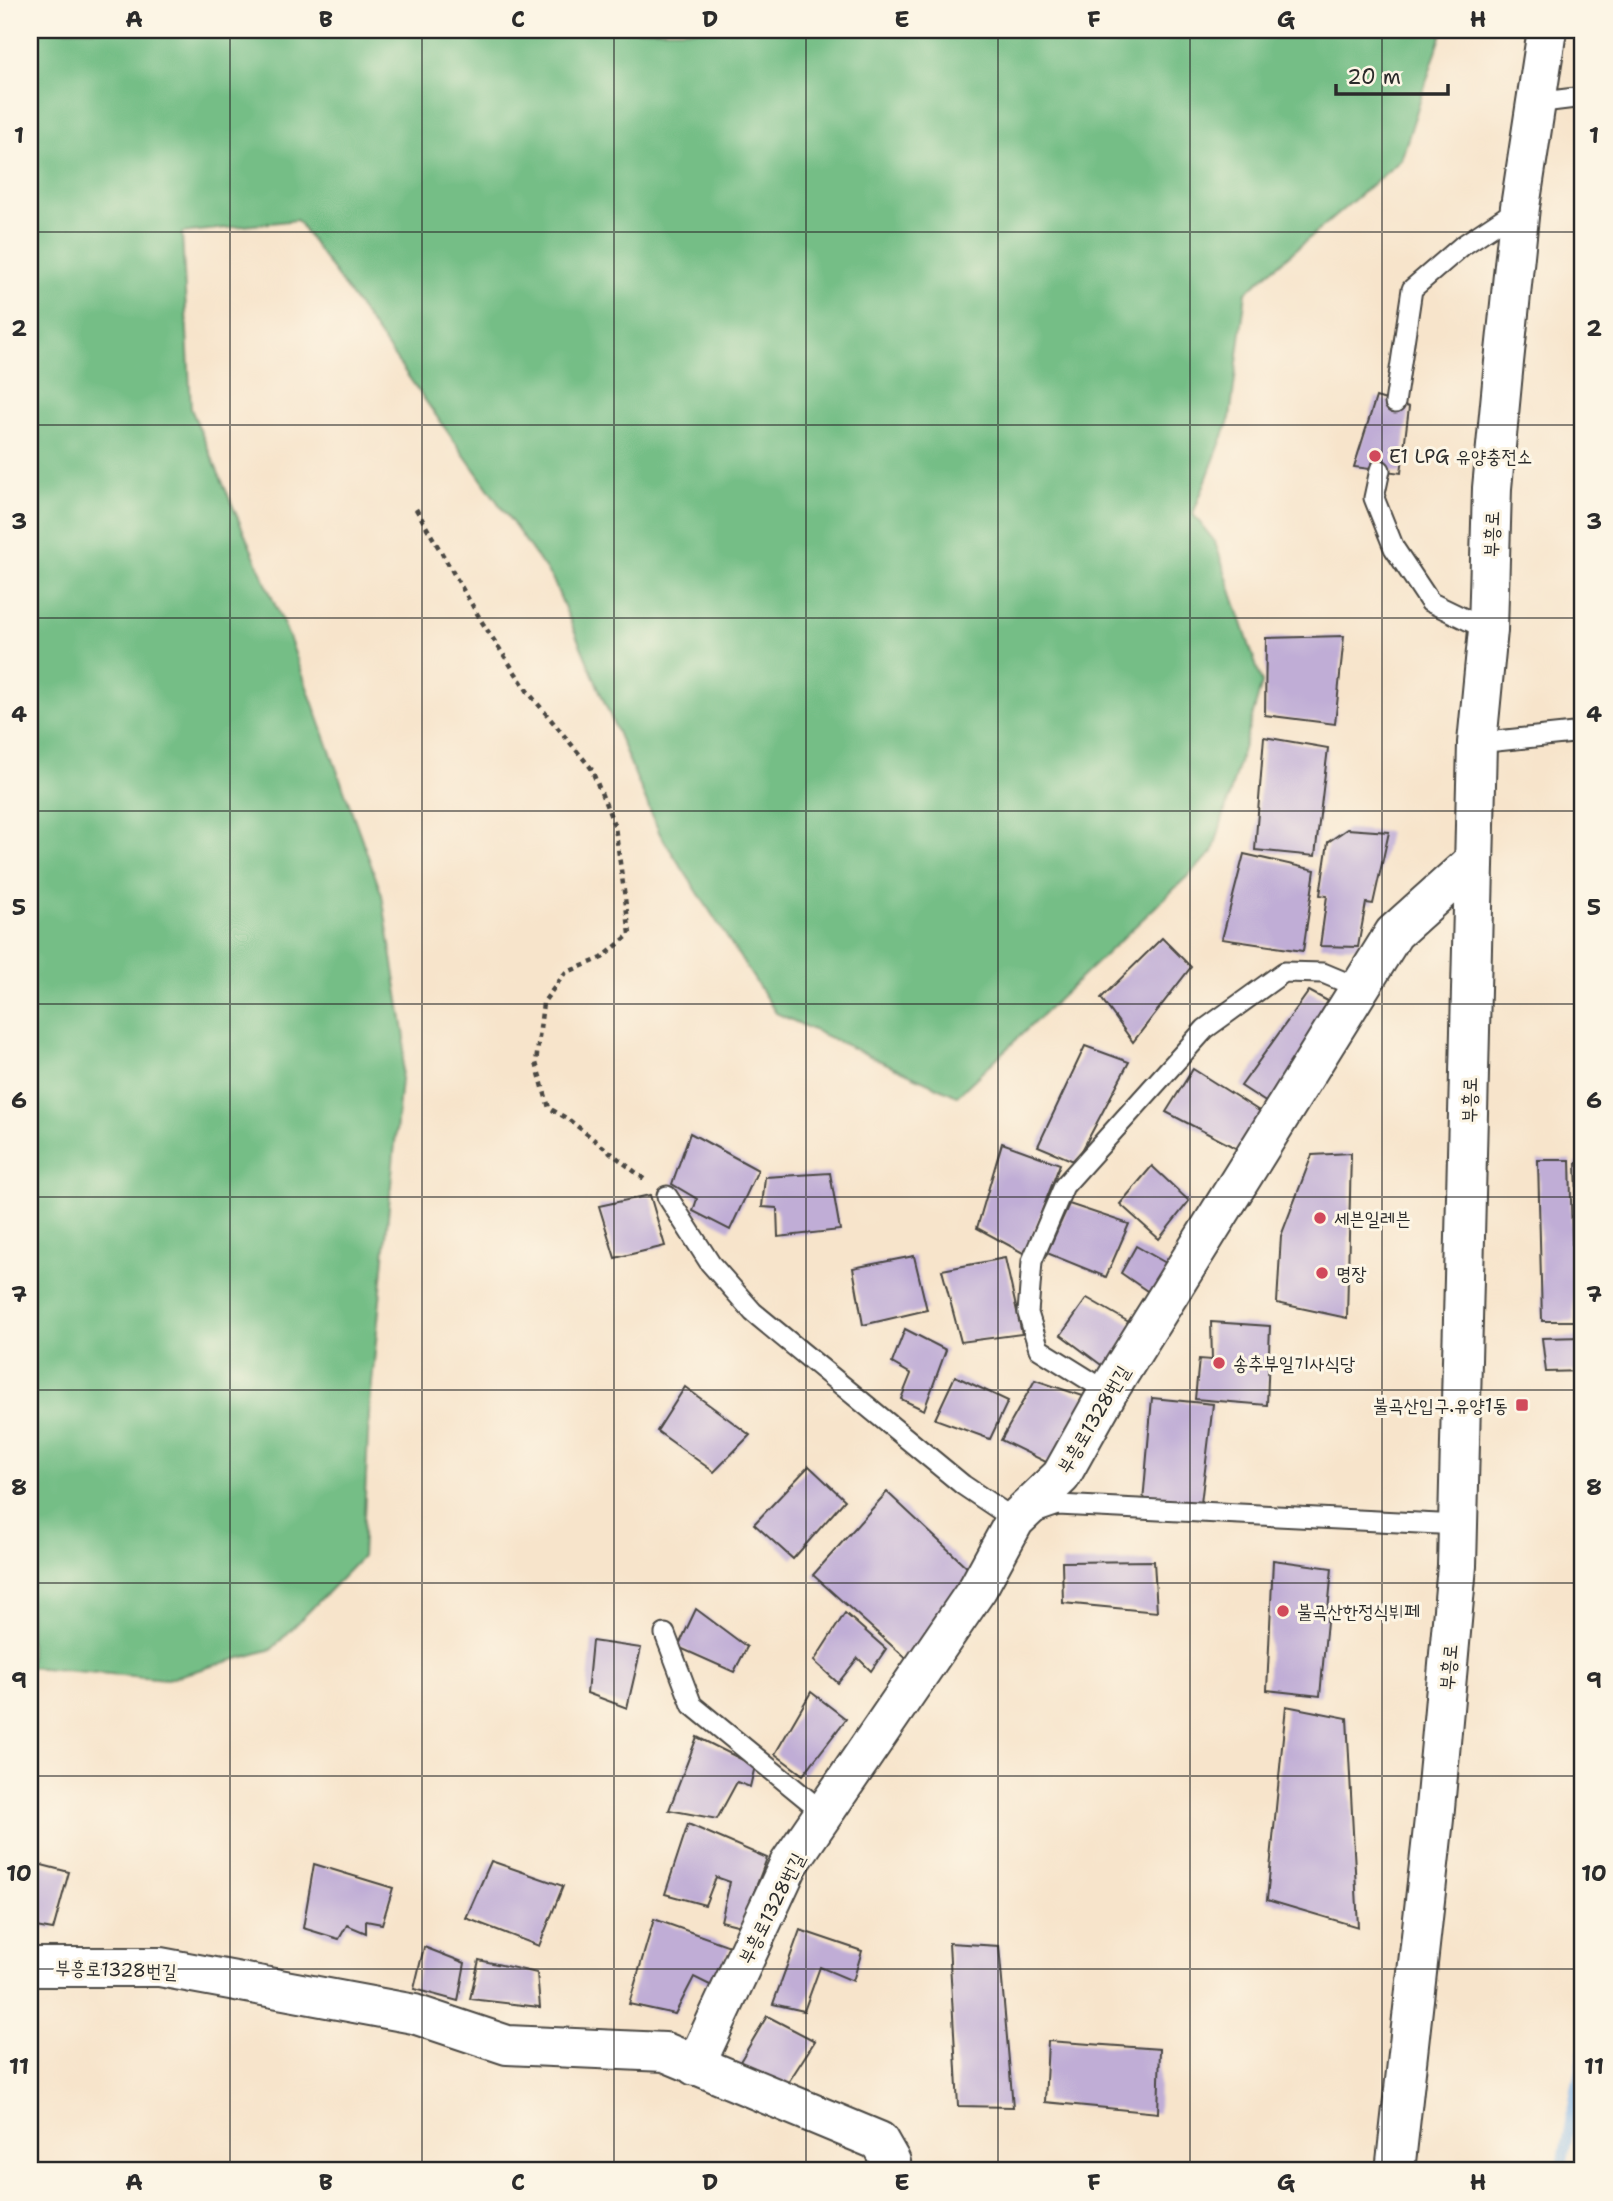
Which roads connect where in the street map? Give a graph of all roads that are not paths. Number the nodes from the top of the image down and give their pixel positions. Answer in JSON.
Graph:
{"nodes":[{"id":1,"x":1546,"y":30,"type":"edge"},
{"id":2,"x":1583,"y":97,"type":"edge"},
{"id":3,"x":1535,"y":103,"type":"junction"},
{"id":4,"x":1520,"y":207,"type":"junction"},
{"id":5,"x":1395,"y":403,"type":"dead end"},
{"id":6,"x":1380,"y":470,"type":"dead end"},
{"id":7,"x":1488,"y":631,"type":"junction"},
{"id":8,"x":1582,"y":732,"type":"edge"},
{"id":9,"x":1477,"y":743,"type":"junction"},
{"id":10,"x":1474,"y":861,"type":"junction"},
{"id":11,"x":1359,"y":988,"type":"junction"},
{"id":12,"x":667,"y":1196,"type":"road end"},
{"id":13,"x":1108,"y":1392,"type":"junction"},
{"id":14,"x":1015,"y":1520,"type":"junction"},
{"id":15,"x":1459,"y":1525,"type":"junction"},
{"id":16,"x":665,"y":1634,"type":"dead end"},
{"id":17,"x":824,"y":1813,"type":"junction"},
{"id":18,"x":30,"y":1967,"type":"edge"},
{"id":19,"x":695,"y":2066,"type":"junction"},
{"id":20,"x":892,"y":2171,"type":"edge"},
{"id":21,"x":1395,"y":2171,"type":"edge"}],
"edges":[{"from":1,"to":3,"type":"street","name":"부흥로"},
{"from":2,"to":3,"type":"lane"},
{"from":3,"to":4,"type":"street","name":"부흥로"},
{"from":4,"to":5,"type":"lane"},
{"from":4,"to":7,"type":"street","name":"부흥로"},
{"from":6,"to":7,"type":"lane"},
{"from":7,"to":9,"type":"street","name":"부흥로"},
{"from":8,"to":9,"type":"lane"},
{"from":9,"to":10,"type":"street","name":"부흥로"},
{"from":10,"to":11,"type":"street","name":"부흥로1328번길"},
{"from":10,"to":15,"type":"street","name":"부흥로"},
{"from":11,"to":13,"type":"street","name":"부흥로1328번길"},
{"from":11,"to":13,"type":"lane"},
{"from":12,"to":14,"type":"lane"},
{"from":13,"to":14,"type":"street","name":"부흥로1328번길"},
{"from":14,"to":15,"type":"lane"},
{"from":14,"to":17,"type":"street","name":"부흥로1328번길"},
{"from":15,"to":21,"type":"street","name":"부흥로"},
{"from":16,"to":17,"type":"lane"},
{"from":17,"to":19,"type":"street","name":"부흥로1328번길"},
{"from":18,"to":19,"type":"street","name":"부흥로1328번길"},
{"from":19,"to":20,"type":"street","name":"부흥로1328번길"}]}
